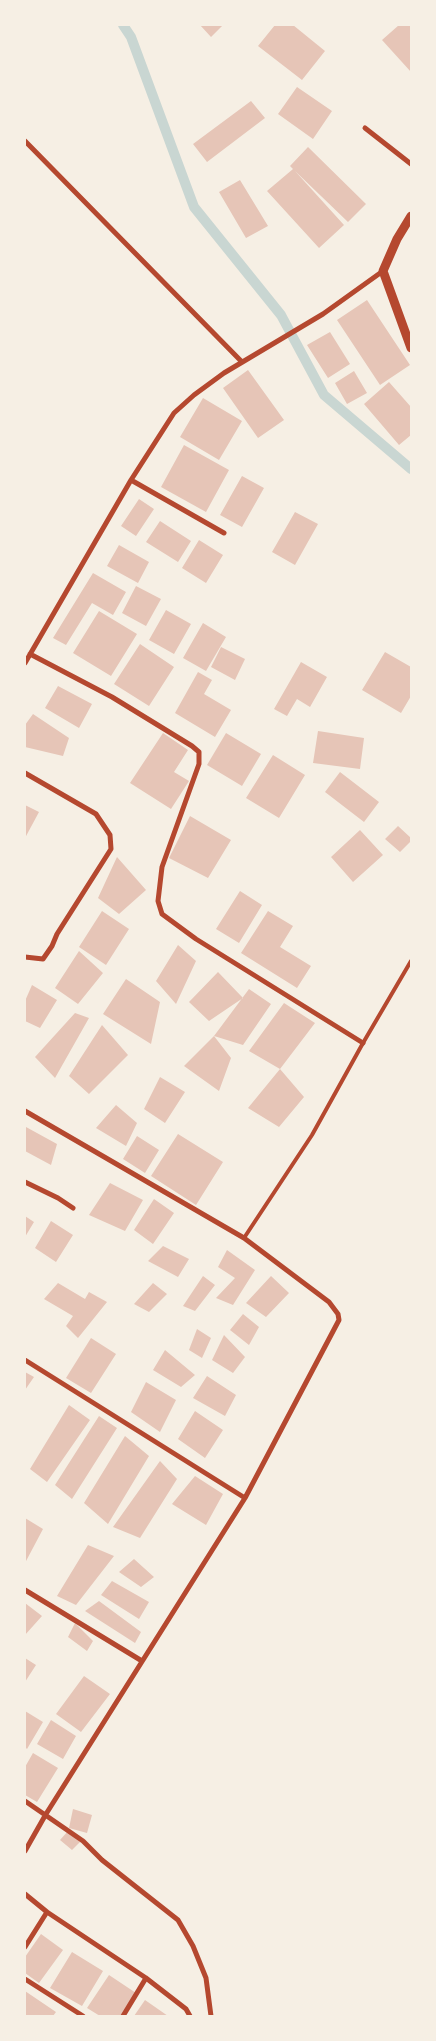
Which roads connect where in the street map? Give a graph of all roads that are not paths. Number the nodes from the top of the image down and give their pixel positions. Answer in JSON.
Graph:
{"nodes":[{"id":1,"x":365,"y":128,"type":"dead end"},
{"id":2,"x":25,"y":141,"type":"edge"},
{"id":3,"x":411,"y":164,"type":"edge"},
{"id":4,"x":411,"y":216,"type":"edge"},
{"id":5,"x":383,"y":271,"type":"junction"},
{"id":6,"x":411,"y":348,"type":"edge"},
{"id":7,"x":242,"y":362,"type":"junction"},
{"id":8,"x":131,"y":480,"type":"junction"},
{"id":9,"x":224,"y":533,"type":"dead end"},
{"id":10,"x":30,"y":654,"type":"junction"},
{"id":11,"x":25,"y":662,"type":"edge"},
{"id":12,"x":25,"y":773,"type":"edge"},
{"id":13,"x":25,"y":957,"type":"edge"},
{"id":14,"x":411,"y":961,"type":"edge"},
{"id":15,"x":363,"y":1043,"type":"junction"},
{"id":16,"x":25,"y":1111,"type":"edge"},
{"id":17,"x":25,"y":1182,"type":"edge"},
{"id":18,"x":73,"y":1208,"type":"dead end"},
{"id":19,"x":244,"y":1238,"type":"junction"},
{"id":20,"x":25,"y":1360,"type":"edge"},
{"id":21,"x":245,"y":1498,"type":"junction"},
{"id":22,"x":25,"y":1590,"type":"edge"},
{"id":23,"x":142,"y":1661,"type":"junction"},
{"id":24,"x":25,"y":1801,"type":"edge"},
{"id":25,"x":46,"y":1814,"type":"junction"},
{"id":26,"x":25,"y":1851,"type":"edge"},
{"id":27,"x":25,"y":1894,"type":"edge"},
{"id":28,"x":47,"y":1912,"type":"junction"},
{"id":29,"x":25,"y":1947,"type":"edge"},
{"id":30,"x":146,"y":1978,"type":"junction"},
{"id":31,"x":25,"y":1979,"type":"edge"},
{"id":32,"x":83,"y":2016,"type":"edge"},
{"id":33,"x":123,"y":2016,"type":"edge"},
{"id":34,"x":190,"y":2016,"type":"edge"},
{"id":35,"x":210,"y":2016,"type":"edge"}],
"edges":[{"from":1,"to":3,"type":"street"},
{"from":2,"to":7,"type":"street"},
{"from":4,"to":5,"type":"street"},
{"from":5,"to":6,"type":"street"},
{"from":5,"to":7,"type":"street"},
{"from":7,"to":8,"type":"street"},
{"from":8,"to":9,"type":"street"},
{"from":8,"to":10,"type":"street"},
{"from":10,"to":11,"type":"street"},
{"from":10,"to":15,"type":"street"},
{"from":12,"to":13,"type":"street"},
{"from":14,"to":15,"type":"lane"},
{"from":15,"to":19,"type":"lane"},
{"from":16,"to":19,"type":"street"},
{"from":17,"to":18,"type":"street"},
{"from":19,"to":21,"type":"street"},
{"from":20,"to":21,"type":"street"},
{"from":21,"to":23,"type":"street"},
{"from":22,"to":23,"type":"street"},
{"from":23,"to":25,"type":"street"},
{"from":24,"to":25,"type":"street"},
{"from":25,"to":26,"type":"street"},
{"from":25,"to":35,"type":"street"},
{"from":27,"to":28,"type":"street"},
{"from":28,"to":29,"type":"street"},
{"from":28,"to":30,"type":"street"},
{"from":30,"to":33,"type":"street"},
{"from":30,"to":34,"type":"street"},
{"from":31,"to":32,"type":"street"}]}
